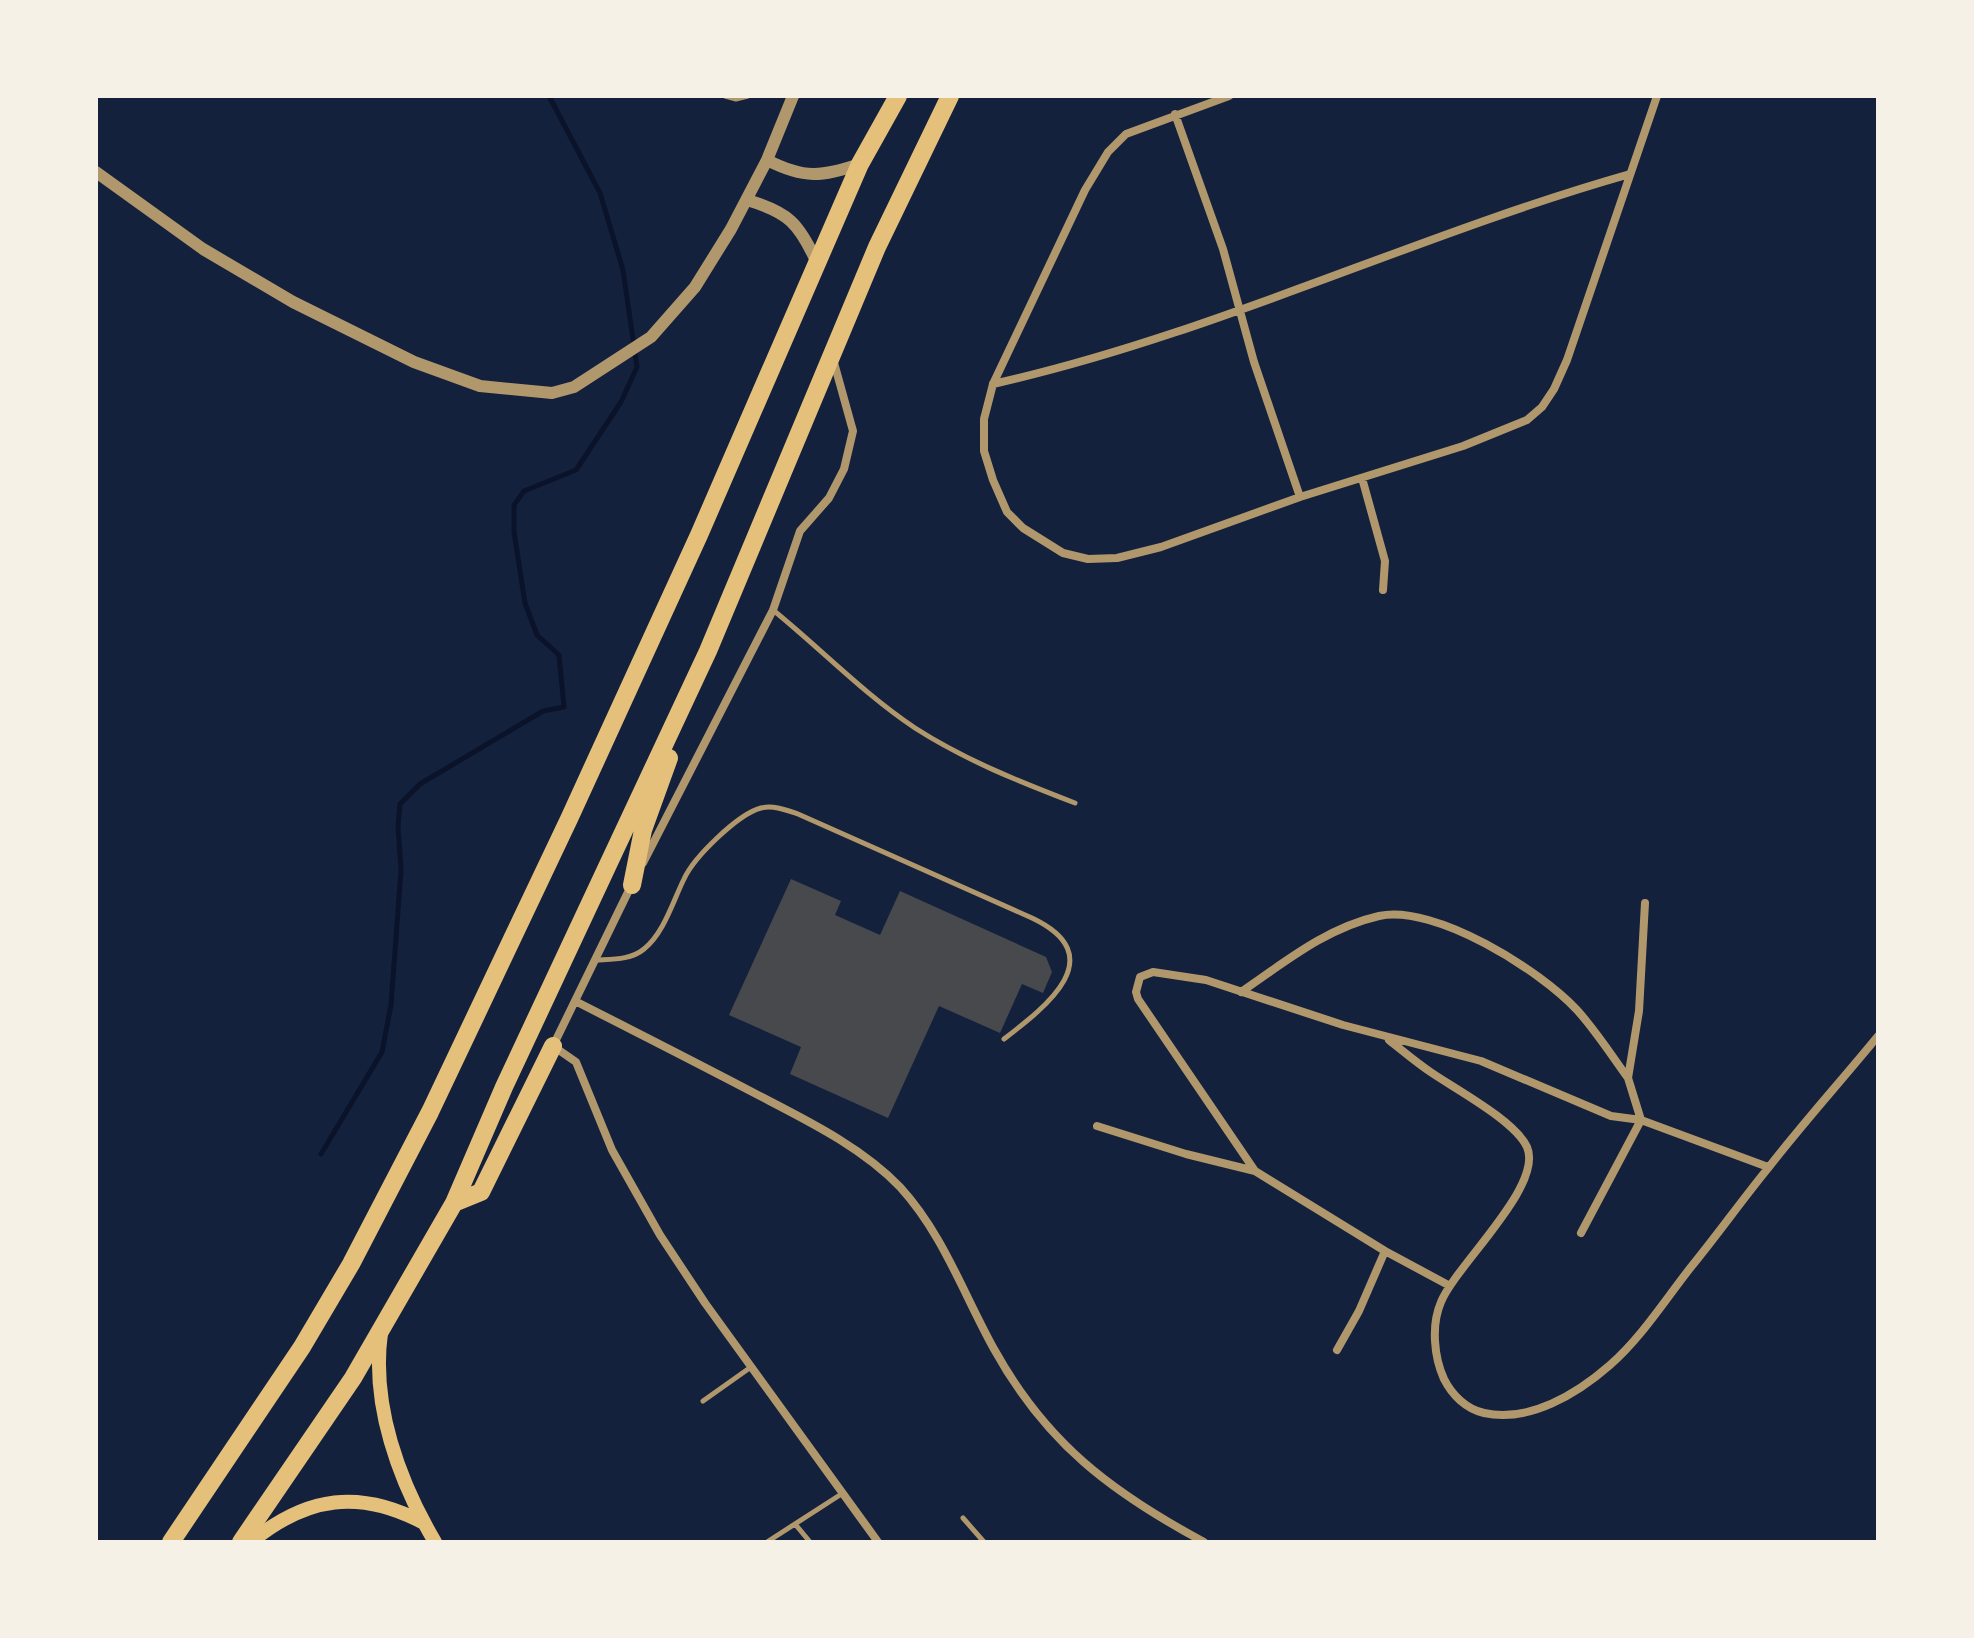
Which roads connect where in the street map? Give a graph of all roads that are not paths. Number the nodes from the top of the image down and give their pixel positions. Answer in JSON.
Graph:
{"nodes":[{"id":1,"x":725,"y":96,"type":"edge"},
{"id":2,"x":748,"y":96,"type":"edge"},
{"id":3,"x":793,"y":96,"type":"edge"},
{"id":4,"x":898,"y":96,"type":"edge"},
{"id":5,"x":950,"y":96,"type":"edge"},
{"id":6,"x":1229,"y":96,"type":"edge"},
{"id":7,"x":1657,"y":96,"type":"edge"},
{"id":8,"x":1175,"y":114,"type":"junction"},
{"id":9,"x":767,"y":160,"type":"junction"},
{"id":10,"x":860,"y":164,"type":"junction"},
{"id":11,"x":96,"y":172,"type":"edge"},
{"id":12,"x":1630,"y":174,"type":"junction"},
{"id":13,"x":747,"y":200,"type":"junction"},
{"id":14,"x":817,"y":263,"type":"junction"},
{"id":15,"x":1240,"y":309,"type":"junction"},
{"id":16,"x":832,"y":354,"type":"junction"},
{"id":17,"x":993,"y":384,"type":"junction"},
{"id":18,"x":1362,"y":478,"type":"junction"},
{"id":19,"x":1300,"y":497,"type":"junction"},
{"id":20,"x":1383,"y":590,"type":"dead end"},
{"id":21,"x":773,"y":610,"type":"junction"},
{"id":22,"x":708,"y":651,"type":"junction"},
{"id":23,"x":1075,"y":803,"type":"dead end"},
{"id":24,"x":632,"y":885,"type":"junction"},
{"id":25,"x":1645,"y":903,"type":"dead end"},
{"id":26,"x":595,"y":960,"type":"junction"},
{"id":27,"x":1241,"y":992,"type":"junction"},
{"id":28,"x":575,"y":1001,"type":"junction"},
{"id":29,"x":1878,"y":1036,"type":"edge"},
{"id":30,"x":1384,"y":1037,"type":"junction"},
{"id":31,"x":1004,"y":1039,"type":"dead end"},
{"id":32,"x":553,"y":1046,"type":"junction"},
{"id":33,"x":1628,"y":1078,"type":"junction"},
{"id":34,"x":1641,"y":1120,"type":"junction"},
{"id":35,"x":1097,"y":1126,"type":"dead end"},
{"id":36,"x":1768,"y":1167,"type":"junction"},
{"id":37,"x":1255,"y":1171,"type":"junction"},
{"id":38,"x":454,"y":1203,"type":"junction"},
{"id":39,"x":1581,"y":1233,"type":"dead end"},
{"id":40,"x":1385,"y":1251,"type":"junction"},
{"id":41,"x":1450,"y":1286,"type":"junction"},
{"id":42,"x":381,"y":1330,"type":"junction"},
{"id":43,"x":1337,"y":1350,"type":"dead end"},
{"id":44,"x":752,"y":1366,"type":"junction"},
{"id":45,"x":703,"y":1401,"type":"dead end"},
{"id":46,"x":843,"y":1493,"type":"junction"},
{"id":47,"x":963,"y":1518,"type":"dead end"},
{"id":48,"x":424,"y":1523,"type":"junction"},
{"id":49,"x":795,"y":1524,"type":"junction"},
{"id":50,"x":171,"y":1542,"type":"edge"},
{"id":51,"x":241,"y":1542,"type":"edge"},
{"id":52,"x":251,"y":1542,"type":"edge"},
{"id":53,"x":435,"y":1542,"type":"edge"},
{"id":54,"x":767,"y":1542,"type":"edge"},
{"id":55,"x":810,"y":1542,"type":"edge"},
{"id":56,"x":878,"y":1542,"type":"edge"},
{"id":57,"x":984,"y":1542,"type":"edge"},
{"id":58,"x":1204,"y":1542,"type":"edge"}],
"edges":[{"from":1,"to":2,"type":"lane"},
{"from":3,"to":9,"type":"street"},
{"from":4,"to":10,"type":"highway"},
{"from":5,"to":16,"type":"highway"},
{"from":6,"to":8,"type":"street"},
{"from":7,"to":12,"type":"street"},
{"from":8,"to":15,"type":"street"},
{"from":8,"to":17,"type":"street"},
{"from":9,"to":10,"type":"street"},
{"from":9,"to":13,"type":"street"},
{"from":10,"to":14,"type":"highway"},
{"from":11,"to":13,"type":"street"},
{"from":12,"to":15,"type":"street"},
{"from":12,"to":18,"type":"street"},
{"from":13,"to":14,"type":"street"},
{"from":14,"to":50,"type":"highway"},
{"from":15,"to":17,"type":"street"},
{"from":15,"to":19,"type":"street"},
{"from":16,"to":21,"type":"street"},
{"from":16,"to":22,"type":"highway"},
{"from":17,"to":19,"type":"street"},
{"from":18,"to":19,"type":"street"},
{"from":18,"to":20,"type":"street"},
{"from":21,"to":23,"type":"lane"},
{"from":21,"to":24,"type":"street"},
{"from":22,"to":24,"type":"highway"},
{"from":22,"to":38,"type":"highway"},
{"from":24,"to":26,"type":"street"},
{"from":25,"to":33,"type":"street"},
{"from":26,"to":28,"type":"street"},
{"from":26,"to":31,"type":"lane"},
{"from":27,"to":30,"type":"street"},
{"from":27,"to":33,"type":"street"},
{"from":27,"to":37,"type":"street"},
{"from":28,"to":32,"type":"street"},
{"from":28,"to":58,"type":"street"},
{"from":29,"to":36,"type":"street"},
{"from":30,"to":34,"type":"street"},
{"from":30,"to":41,"type":"street"},
{"from":32,"to":38,"type":"highway"},
{"from":32,"to":44,"type":"street"},
{"from":33,"to":34,"type":"street"},
{"from":34,"to":36,"type":"street"},
{"from":34,"to":39,"type":"street"},
{"from":35,"to":37,"type":"street"},
{"from":36,"to":41,"type":"street"},
{"from":37,"to":40,"type":"street"},
{"from":38,"to":42,"type":"highway"},
{"from":40,"to":41,"type":"street"},
{"from":40,"to":43,"type":"street"},
{"from":42,"to":48,"type":"main road"},
{"from":42,"to":51,"type":"highway"},
{"from":44,"to":45,"type":"lane"},
{"from":44,"to":46,"type":"street"},
{"from":46,"to":49,"type":"lane"},
{"from":46,"to":56,"type":"street"},
{"from":47,"to":57,"type":"lane"},
{"from":48,"to":52,"type":"main road"},
{"from":48,"to":53,"type":"main road"},
{"from":49,"to":54,"type":"lane"},
{"from":49,"to":55,"type":"lane"}]}
